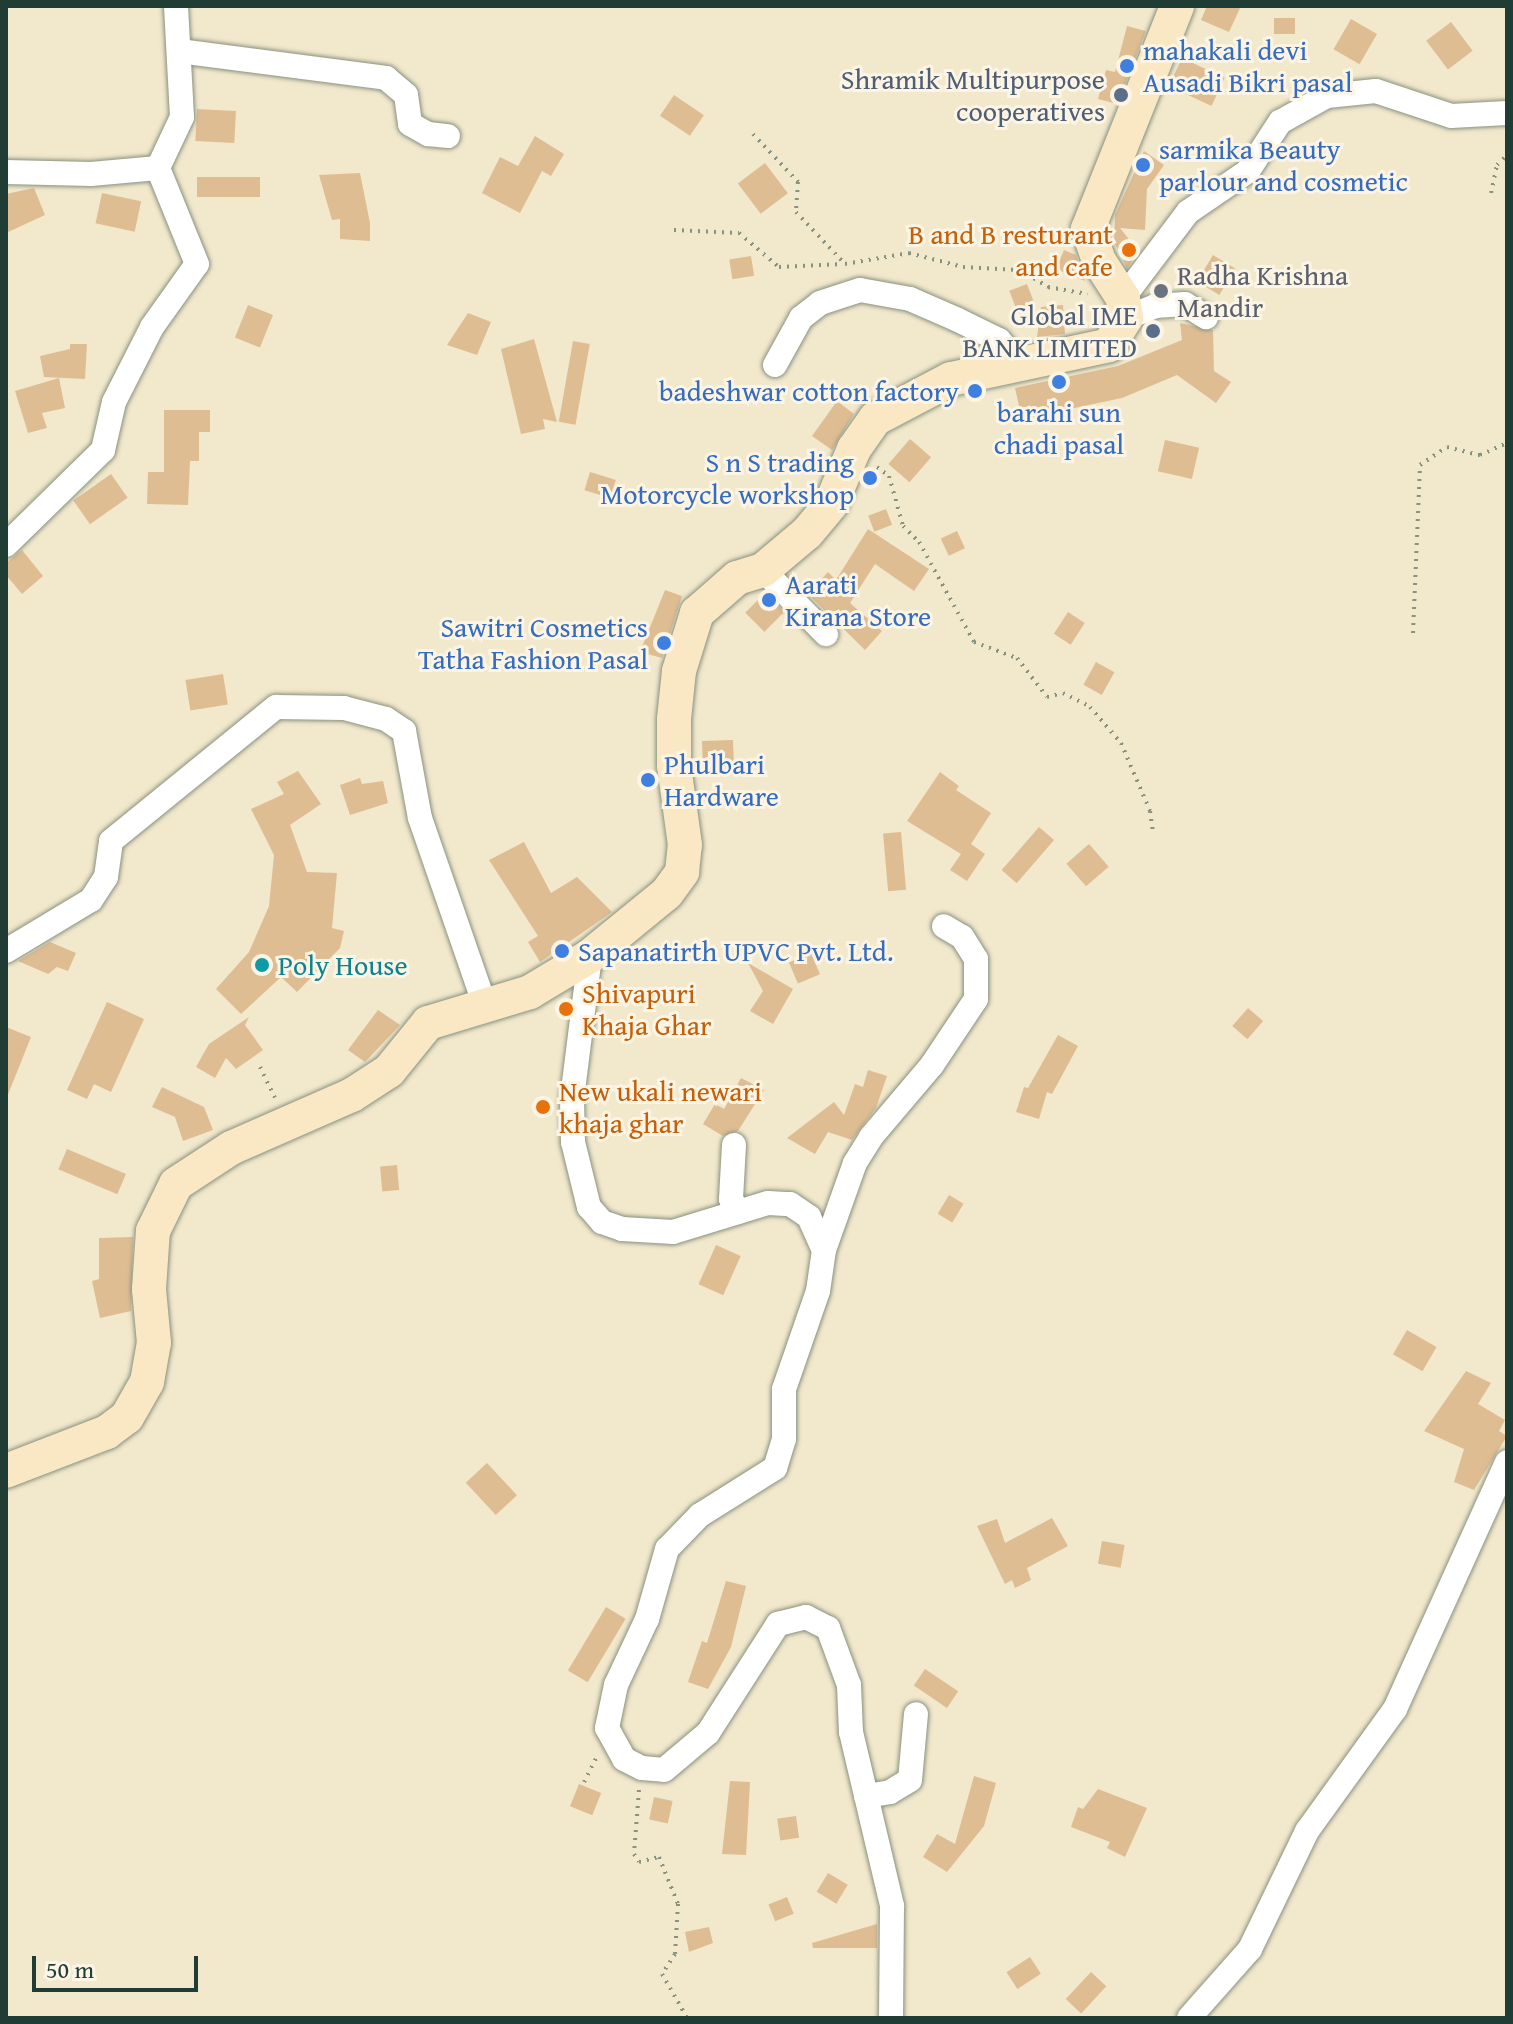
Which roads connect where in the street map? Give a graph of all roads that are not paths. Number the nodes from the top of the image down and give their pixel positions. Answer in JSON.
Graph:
{"nodes":[{"id":1,"x":176,"y":6,"type":"edge"},
{"id":2,"x":1177,"y":6,"type":"edge"},
{"id":3,"x":179,"y":51,"type":"junction"},
{"id":4,"x":1507,"y":113,"type":"edge"},
{"id":5,"x":448,"y":136,"type":"dead end"},
{"id":6,"x":158,"y":168,"type":"junction"},
{"id":7,"x":6,"y":172,"type":"edge"},
{"id":8,"x":1122,"y":303,"type":"junction"},
{"id":9,"x":1206,"y":317,"type":"dead end"},
{"id":10,"x":1020,"y":364,"type":"junction"},
{"id":11,"x":775,"y":365,"type":"dead end"},
{"id":12,"x":6,"y":545,"type":"edge"},
{"id":13,"x":763,"y":570,"type":"junction"},
{"id":14,"x":826,"y":634,"type":"dead end"},
{"id":15,"x":944,"y":926,"type":"dead end"},
{"id":16,"x":6,"y":951,"type":"edge"},
{"id":17,"x":590,"y":956,"type":"junction"},
{"id":18,"x":485,"y":1006,"type":"junction"},
{"id":19,"x":734,"y":1145,"type":"dead end"},
{"id":20,"x":738,"y":1212,"type":"junction"},
{"id":21,"x":824,"y":1250,"type":"junction"},
{"id":22,"x":1507,"y":1462,"type":"edge"},
{"id":23,"x":6,"y":1471,"type":"edge"},
{"id":24,"x":916,"y":1714,"type":"dead end"},
{"id":25,"x":866,"y":1796,"type":"junction"},
{"id":26,"x":891,"y":2018,"type":"edge"},
{"id":27,"x":1189,"y":2018,"type":"edge"}],
"edges":[{"from":1,"to":3,"type":"street"},
{"from":2,"to":8,"type":"street"},
{"from":3,"to":5,"type":"street"},
{"from":3,"to":6,"type":"street"},
{"from":4,"to":8,"type":"street"},
{"from":6,"to":7,"type":"street"},
{"from":6,"to":12,"type":"street"},
{"from":8,"to":9,"type":"street"},
{"from":8,"to":10,"type":"street"},
{"from":10,"to":11,"type":"street"},
{"from":10,"to":13,"type":"street"},
{"from":13,"to":14,"type":"street"},
{"from":13,"to":17,"type":"street"},
{"from":15,"to":21,"type":"street"},
{"from":16,"to":18,"type":"street"},
{"from":17,"to":18,"type":"street"},
{"from":17,"to":20,"type":"street"},
{"from":18,"to":23,"type":"street"},
{"from":19,"to":20,"type":"street"},
{"from":20,"to":21,"type":"street"},
{"from":21,"to":25,"type":"street"},
{"from":22,"to":27,"type":"street"},
{"from":24,"to":25,"type":"street"},
{"from":25,"to":26,"type":"street"}]}
